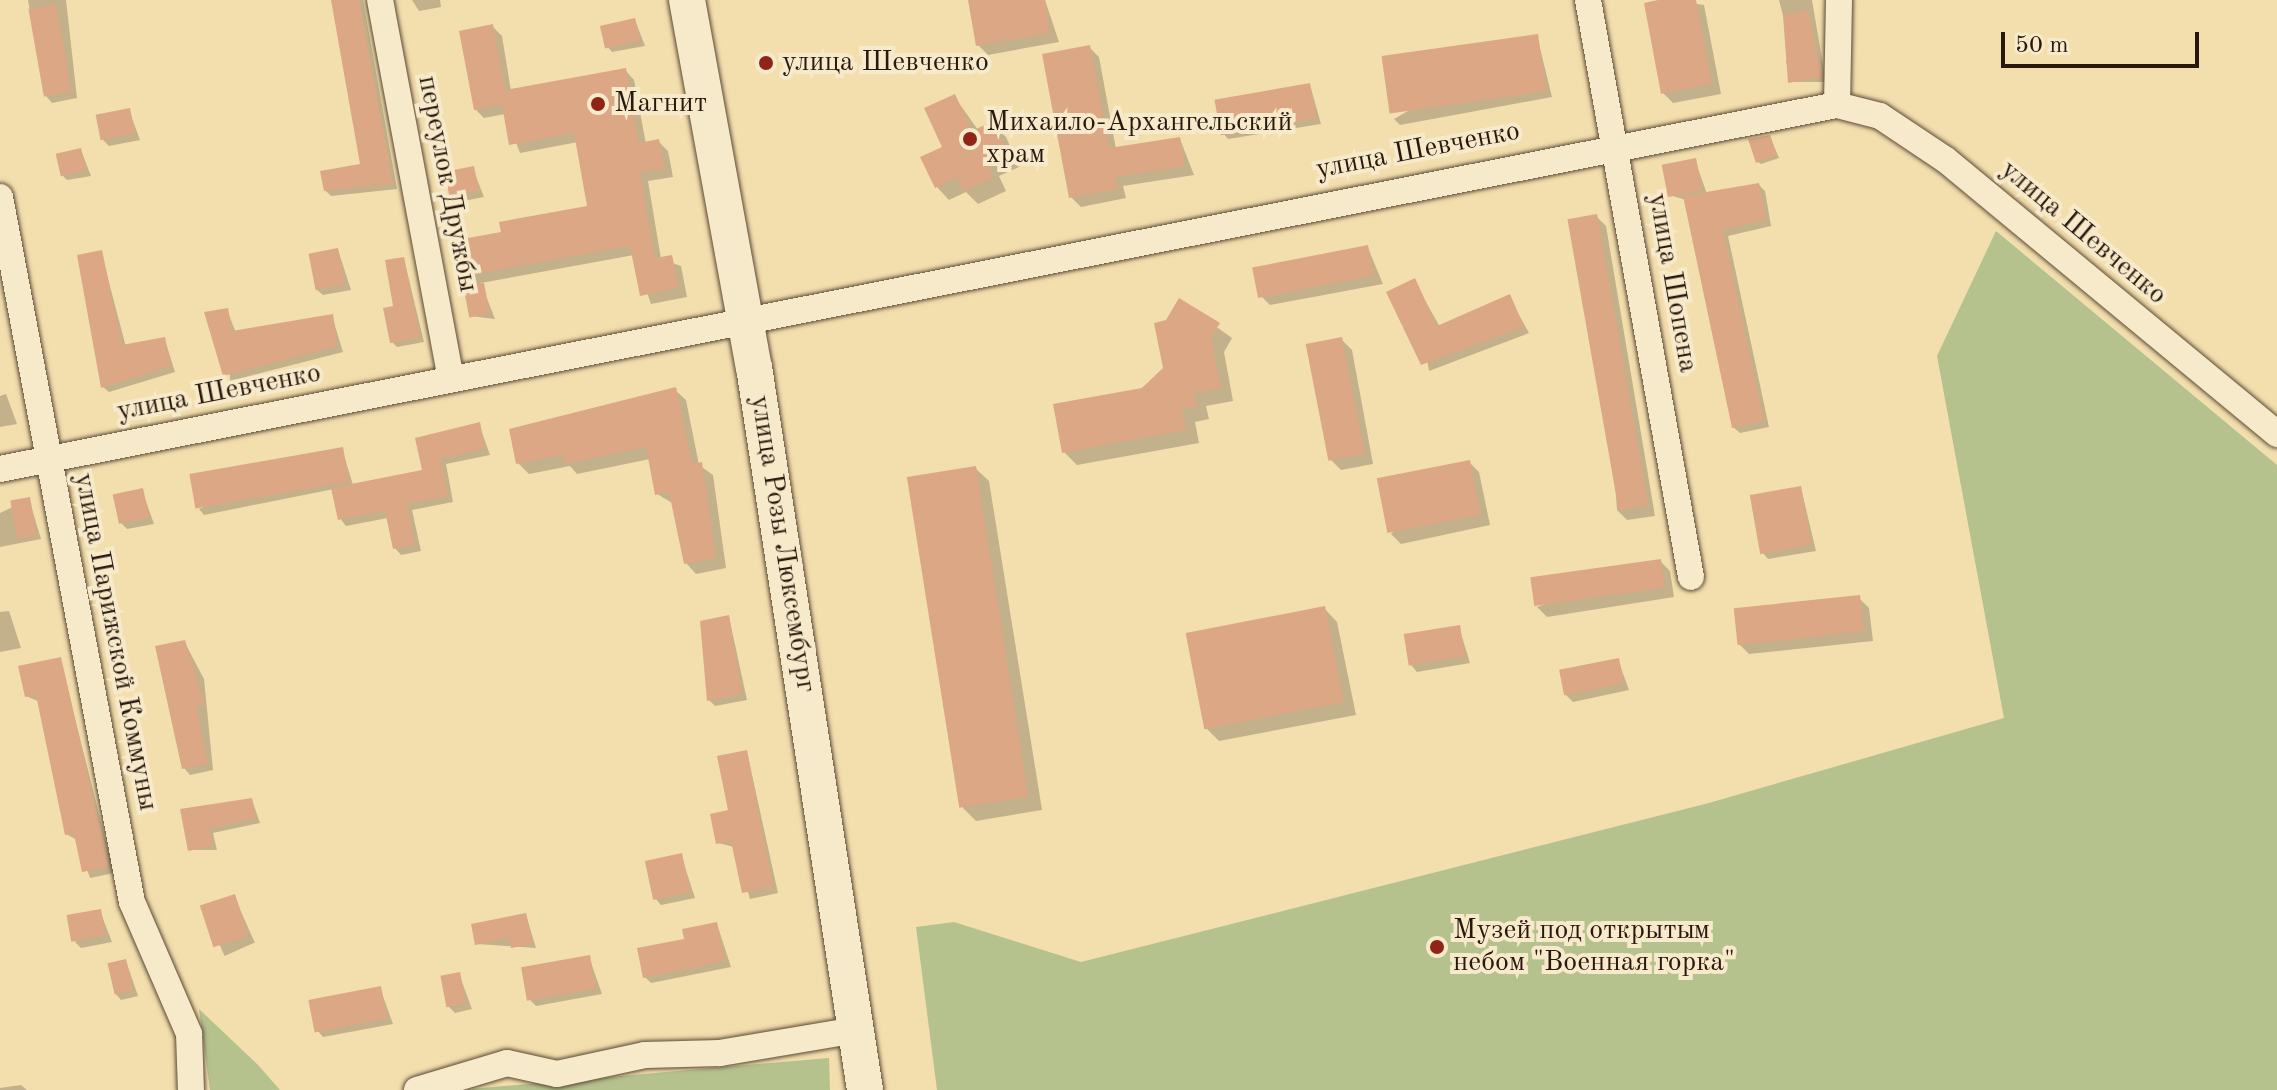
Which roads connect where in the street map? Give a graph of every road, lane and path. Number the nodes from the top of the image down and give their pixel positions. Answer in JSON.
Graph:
{"nodes":[{"id":1,"x":380,"y":0,"type":"edge"},
{"id":2,"x":687,"y":0,"type":"edge"},
{"id":3,"x":1588,"y":0,"type":"edge"},
{"id":4,"x":1839,"y":0,"type":"edge"},
{"id":5,"x":1837,"y":105,"type":"junction"},
{"id":6,"x":1615,"y":144,"type":"junction"},
{"id":7,"x":0,"y":197,"type":"edge"},
{"id":8,"x":746,"y":320,"type":"junction"},
{"id":9,"x":451,"y":379,"type":"junction"},
{"id":10,"x":2277,"y":434,"type":"edge"},
{"id":11,"x":48,"y":459,"type":"junction"},
{"id":12,"x":0,"y":469,"type":"edge"},
{"id":13,"x":1691,"y":577,"type":"dead end"},
{"id":14,"x":856,"y":1030,"type":"junction"},
{"id":15,"x":191,"y":1090,"type":"edge"},
{"id":16,"x":417,"y":1090,"type":"edge"},
{"id":17,"x":865,"y":1090,"type":"edge"}],
"edges":[{"from":1,"to":9,"type":"street","name":"переулок Дружбы"},
{"from":2,"to":8,"type":"main road","name":"улица Розы Люксембург"},
{"from":3,"to":6,"type":"street","name":"улица Шопена"},
{"from":4,"to":5,"type":"street"},
{"from":5,"to":6,"type":"street","name":"улица Шевченко"},
{"from":5,"to":10,"type":"street","name":"улица Шевченко"},
{"from":6,"to":8,"type":"street","name":"улица Шевченко"},
{"from":6,"to":13,"type":"street","name":"улица Шопена"},
{"from":7,"to":11,"type":"street","name":"улица Парижской Коммуны"},
{"from":8,"to":9,"type":"street","name":"улица Шевченко"},
{"from":8,"to":14,"type":"main road","name":"улица Розы Люксембург"},
{"from":9,"to":11,"type":"street","name":"улица Шевченко"},
{"from":11,"to":12,"type":"street","name":"улица Шевченко"},
{"from":11,"to":15,"type":"street","name":"улица Парижской Коммуны"},
{"from":14,"to":16,"type":"street"},
{"from":14,"to":17,"type":"main road","name":"улица Розы Люксембург"}]}
